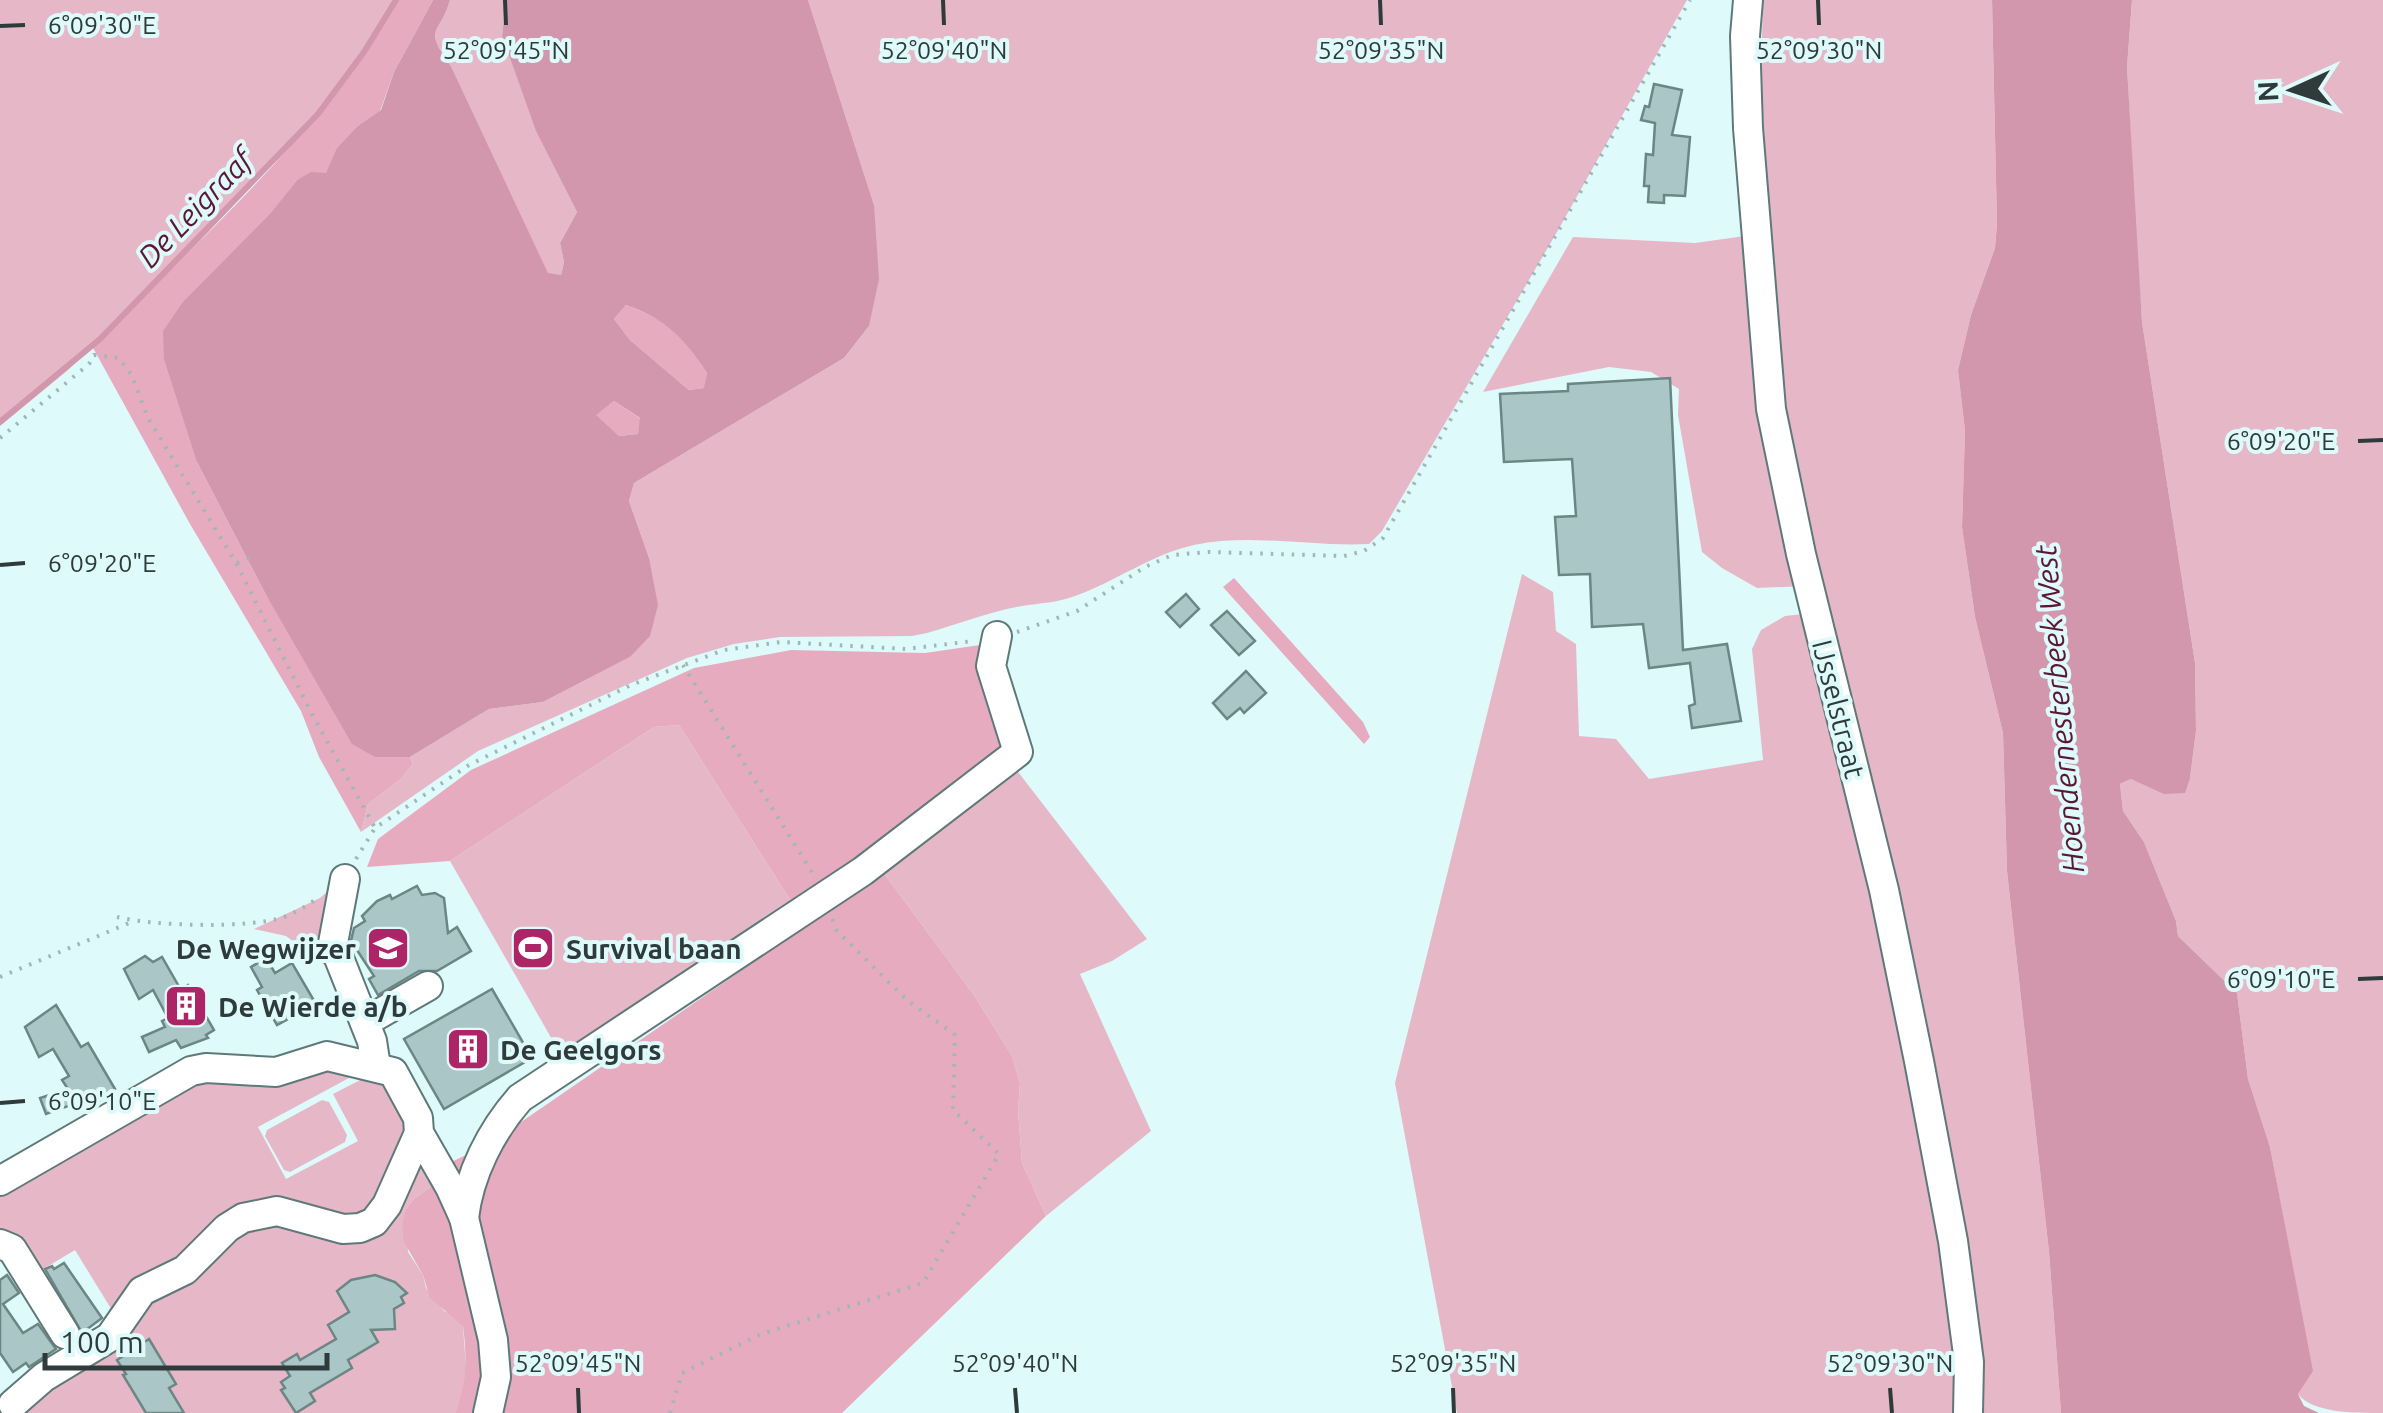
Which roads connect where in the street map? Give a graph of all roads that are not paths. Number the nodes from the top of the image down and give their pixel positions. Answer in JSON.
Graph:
{"nodes":[{"id":1,"x":1748,"y":0,"type":"edge"},
{"id":2,"x":997,"y":636,"type":"road end"},
{"id":3,"x":344,"y":879,"type":"road end"},
{"id":4,"x":428,"y":986,"type":"dead end"},
{"id":5,"x":364,"y":1022,"type":"junction"},
{"id":6,"x":376,"y":1068,"type":"junction"},
{"id":7,"x":418,"y":1133,"type":"junction"},
{"id":8,"x":0,"y":1182,"type":"edge"},
{"id":9,"x":464,"y":1218,"type":"junction"},
{"id":10,"x":0,"y":1244,"type":"edge"},
{"id":11,"x":65,"y":1334,"type":"dead end"},
{"id":12,"x":10,"y":1401,"type":"edge"},
{"id":13,"x":488,"y":1413,"type":"edge"},
{"id":14,"x":1968,"y":1413,"type":"edge"}],
"edges":[{"from":1,"to":14,"type":"street","name":"IJsselstraat"},
{"from":2,"to":9,"type":"street"},
{"from":3,"to":5,"type":"street"},
{"from":4,"to":5,"type":"street"},
{"from":5,"to":6,"type":"street"},
{"from":6,"to":7,"type":"street"},
{"from":6,"to":8,"type":"street"},
{"from":7,"to":9,"type":"street"},
{"from":7,"to":12,"type":"street"},
{"from":9,"to":13,"type":"street"},
{"from":10,"to":11,"type":"street"}]}
